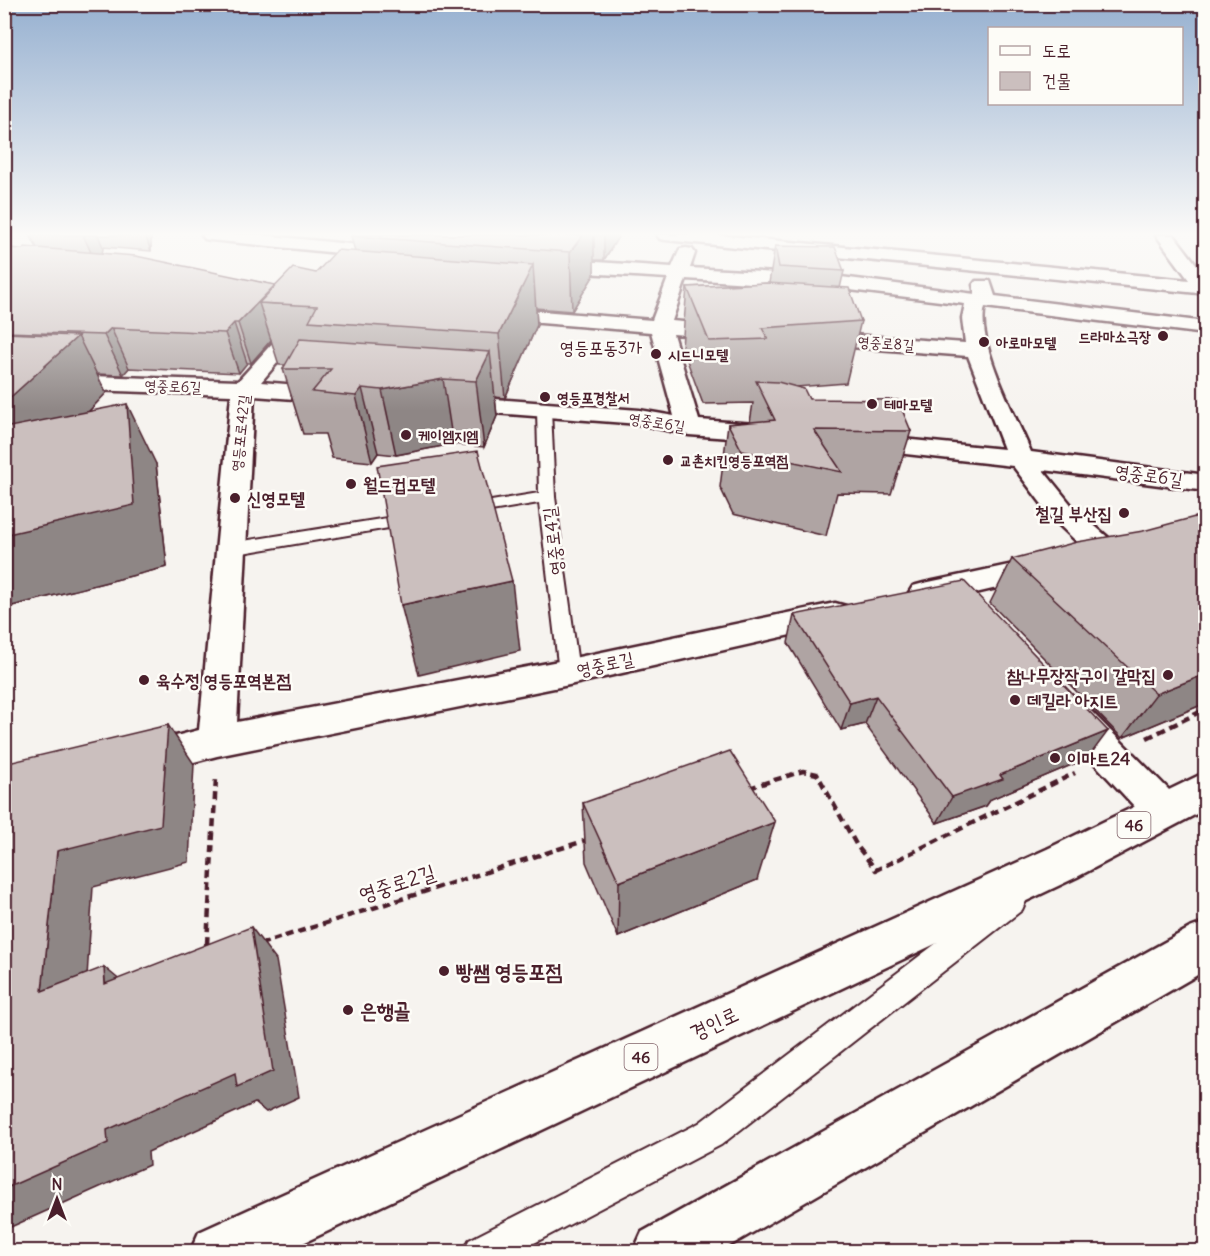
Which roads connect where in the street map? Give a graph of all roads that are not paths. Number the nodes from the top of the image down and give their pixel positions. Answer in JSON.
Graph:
{"nodes":[{"id":1,"x":672,"y":294,"type":"edge"},
{"id":2,"x":923,"y":294,"type":"edge"},
{"id":3,"x":985,"y":294,"type":"edge"},
{"id":4,"x":322,"y":299,"type":"edge"},
{"id":5,"x":981,"y":301,"type":"junction"},
{"id":6,"x":474,"y":312,"type":"edge"},
{"id":7,"x":660,"y":327,"type":"junction"},
{"id":8,"x":1206,"y":328,"type":"edge"},
{"id":9,"x":742,"y":333,"type":"edge"},
{"id":10,"x":789,"y":336,"type":"edge"},
{"id":11,"x":977,"y":350,"type":"junction"},
{"id":12,"x":4,"y":380,"type":"edge"},
{"id":13,"x":244,"y":388,"type":"junction"},
{"id":14,"x":360,"y":396,"type":"edge"},
{"id":15,"x":429,"y":402,"type":"edge"},
{"id":16,"x":544,"y":410,"type":"junction"},
{"id":17,"x":689,"y":428,"type":"junction"},
{"id":18,"x":792,"y":434,"type":"edge"},
{"id":19,"x":835,"y":441,"type":"edge"},
{"id":20,"x":1021,"y":459,"type":"junction"},
{"id":21,"x":1206,"y":483,"type":"edge"},
{"id":22,"x":547,"y":497,"type":"junction"},
{"id":23,"x":453,"y":513,"type":"edge"},
{"id":24,"x":430,"y":516,"type":"edge"},
{"id":25,"x":1140,"y":546,"type":"edge"},
{"id":26,"x":231,"y":549,"type":"junction"},
{"id":27,"x":1108,"y":554,"type":"junction"},
{"id":28,"x":954,"y":588,"type":"junction"},
{"id":29,"x":895,"y":600,"type":"edge"},
{"id":30,"x":860,"y":608,"type":"edge"},
{"id":31,"x":977,"y":613,"type":"edge"},
{"id":32,"x":568,"y":672,"type":"junction"},
{"id":33,"x":1047,"y":689,"type":"edge"},
{"id":34,"x":217,"y":741,"type":"junction"},
{"id":35,"x":105,"y":769,"type":"edge"},
{"id":36,"x":1206,"y":789,"type":"edge"},
{"id":37,"x":1163,"y":810,"type":"junction"},
{"id":38,"x":1062,"y":863,"type":"junction"},
{"id":39,"x":1206,"y":944,"type":"edge"},
{"id":40,"x":219,"y":1251,"type":"edge"},
{"id":41,"x":481,"y":1251,"type":"edge"},
{"id":42,"x":662,"y":1251,"type":"edge"}],
"edges":[{"from":1,"to":7,"type":"street"},
{"from":2,"to":5,"type":"street"},
{"from":3,"to":5,"type":"street"},
{"from":4,"to":13,"type":"street","name":"영등포로42길"},
{"from":5,"to":8,"type":"street"},
{"from":5,"to":11,"type":"street"},
{"from":6,"to":7,"type":"street"},
{"from":7,"to":9,"type":"street"},
{"from":7,"to":17,"type":"street"},
{"from":10,"to":11,"type":"street","name":"영중로8길"},
{"from":11,"to":20,"type":"street"},
{"from":12,"to":13,"type":"street","name":"영중로6길"},
{"from":13,"to":14,"type":"street","name":"영중로6길"},
{"from":13,"to":26,"type":"street","name":"영등포로42길"},
{"from":15,"to":16,"type":"street","name":"영중로6길"},
{"from":16,"to":17,"type":"street","name":"영중로6길"},
{"from":16,"to":22,"type":"lane","name":"영중로4길"},
{"from":17,"to":18,"type":"street","name":"영중로6길"},
{"from":19,"to":20,"type":"street","name":"영중로6길"},
{"from":20,"to":21,"type":"street","name":"영중로6길"},
{"from":20,"to":27,"type":"street"},
{"from":22,"to":23,"type":"lane"},
{"from":22,"to":32,"type":"lane","name":"영중로4길"},
{"from":24,"to":26,"type":"lane"},
{"from":25,"to":27,"type":"street"},
{"from":26,"to":34,"type":"street","name":"영등포로42길"},
{"from":27,"to":28,"type":"street"},
{"from":28,"to":29,"type":"street"},
{"from":28,"to":31,"type":"street"},
{"from":30,"to":32,"type":"street","name":"영중로길"},
{"from":32,"to":34,"type":"street","name":"영중로길"},
{"from":33,"to":37,"type":"street"},
{"from":34,"to":35,"type":"street","name":"영중로길"},
{"from":36,"to":37,"type":"street","name":"경인로","number":"46"},
{"from":37,"to":38,"type":"street","name":"경인로","number":"46"},
{"from":38,"to":40,"type":"street","name":"경인로","number":"46"},
{"from":38,"to":41,"type":"lane"},
{"from":39,"to":42,"type":"street"}]}
